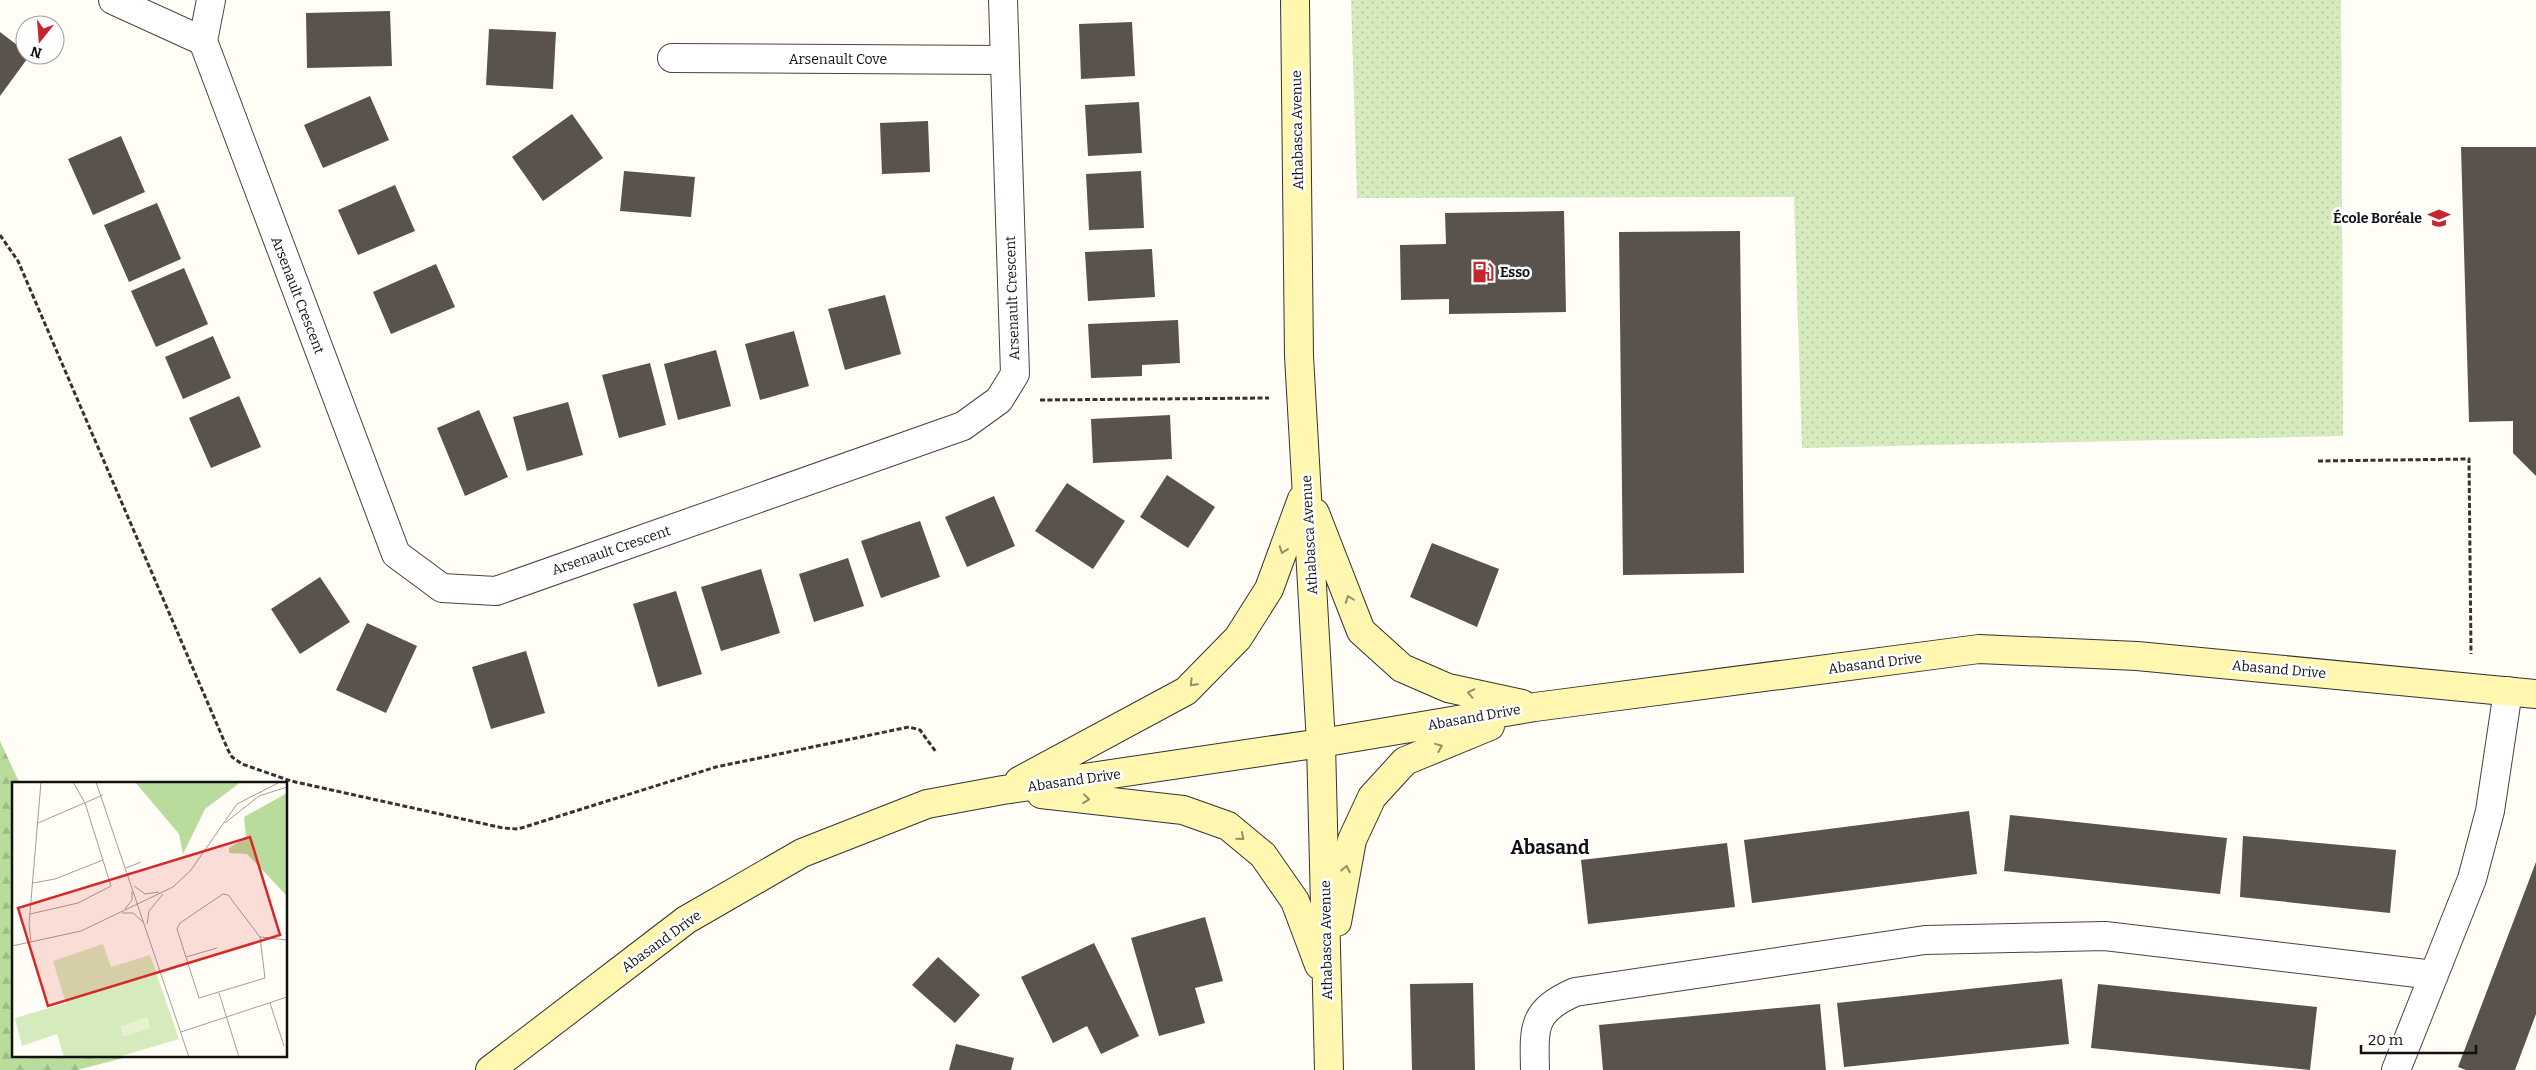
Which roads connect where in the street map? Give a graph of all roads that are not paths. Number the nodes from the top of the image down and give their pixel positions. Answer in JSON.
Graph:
{"nodes":[{"id":1,"x":113,"y":0,"type":"edge"},
{"id":2,"x":211,"y":0,"type":"edge"},
{"id":3,"x":1003,"y":0,"type":"edge"},
{"id":4,"x":1295,"y":0,"type":"edge"},
{"id":5,"x":203,"y":41,"type":"junction"},
{"id":6,"x":672,"y":58,"type":"dead end"},
{"id":7,"x":1003,"y":60,"type":"junction"},
{"id":8,"x":1306,"y":488,"type":"junction"},
{"id":9,"x":2508,"y":691,"type":"junction"},
{"id":10,"x":2536,"y":694,"type":"edge"},
{"id":11,"x":1535,"y":707,"type":"junction"},
{"id":12,"x":1321,"y":743,"type":"junction"},
{"id":13,"x":1003,"y":790,"type":"junction"},
{"id":14,"x":2434,"y":975,"type":"junction"},
{"id":15,"x":1327,"y":986,"type":"junction"},
{"id":16,"x":490,"y":1070,"type":"edge"},
{"id":17,"x":1329,"y":1070,"type":"edge"},
{"id":18,"x":1535,"y":1070,"type":"edge"},
{"id":19,"x":2396,"y":1070,"type":"edge"}],
"edges":[{"from":1,"to":5,"type":"street"},
{"from":2,"to":5,"type":"street"},
{"from":3,"to":7,"type":"street","name":"Arsenault Crescent"},
{"from":4,"to":8,"type":"street","name":"Athabasca Avenue"},
{"from":5,"to":7,"type":"street","name":"Arsenault Crescent"},
{"from":6,"to":7,"type":"street","name":"Arsenault Cove"},
{"from":11,"to":8,"type":"street","one_way":true},
{"from":8,"to":12,"type":"street","name":"Athabasca Avenue"},
{"from":8,"to":13,"type":"street","one_way":true},
{"from":9,"to":10,"type":"street","name":"Abasand Drive"},
{"from":9,"to":11,"type":"street","name":"Abasand Drive"},
{"from":9,"to":14,"type":"street"},
{"from":11,"to":12,"type":"street","name":"Abasand Drive"},
{"from":15,"to":11,"type":"street","one_way":true},
{"from":12,"to":13,"type":"street","name":"Abasand Drive"},
{"from":12,"to":15,"type":"street","name":"Athabasca Avenue"},
{"from":13,"to":15,"type":"street","one_way":true},
{"from":13,"to":16,"type":"street","name":"Abasand Drive"},
{"from":14,"to":18,"type":"street"},
{"from":14,"to":19,"type":"street"},
{"from":15,"to":17,"type":"street","name":"Athabasca Avenue"}]}
